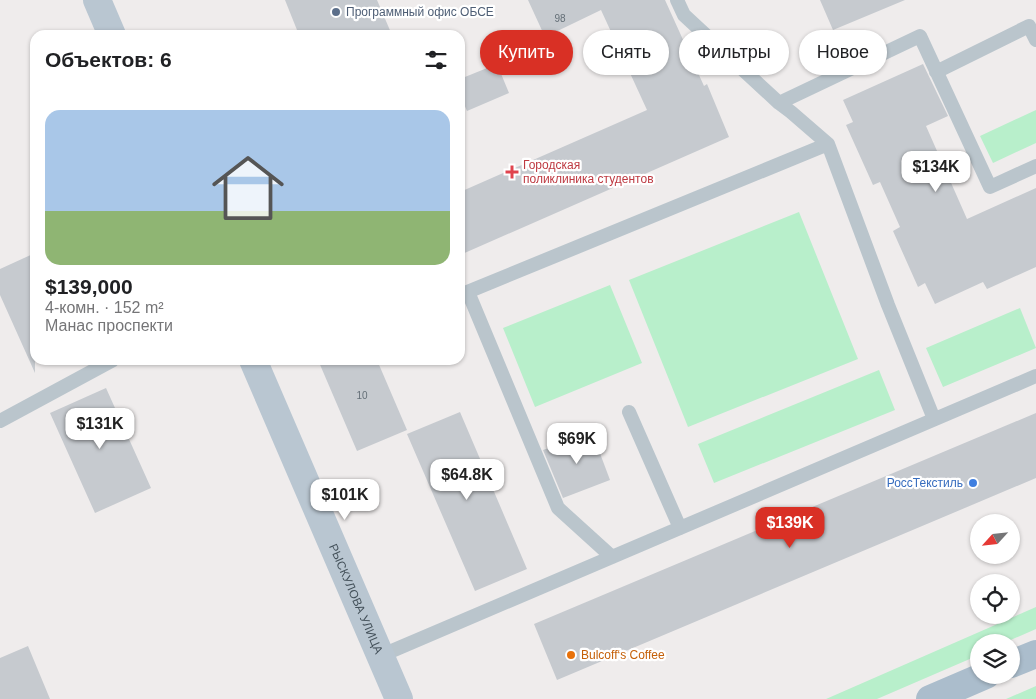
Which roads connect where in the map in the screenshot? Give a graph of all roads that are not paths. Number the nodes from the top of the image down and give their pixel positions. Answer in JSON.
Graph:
{"nodes":[{"id":1,"x":97,"y":0,"type":"edge"},
{"id":2,"x":677,"y":0,"type":"edge"},
{"id":3,"x":110,"y":30,"type":"edge"},
{"id":4,"x":1036,"y":40,"type":"edge"},
{"id":5,"x":936,"y":72,"type":"junction"},
{"id":6,"x":779,"y":103,"type":"junction"},
{"id":7,"x":828,"y":144,"type":"junction"},
{"id":8,"x":1036,"y":166,"type":"edge"},
{"id":9,"x":465,"y":293,"type":"edge"},
{"id":10,"x":465,"y":295,"type":"edge"},
{"id":11,"x":104,"y":365,"type":"edge"},
{"id":12,"x":255,"y":365,"type":"edge"},
{"id":13,"x":1036,"y":376,"type":"edge"},
{"id":14,"x":630,"y":412,"type":"dead end"},
{"id":15,"x":934,"y":419,"type":"junction"},
{"id":16,"x":0,"y":421,"type":"edge"},
{"id":17,"x":680,"y":528,"type":"junction"},
{"id":18,"x":612,"y":557,"type":"junction"},
{"id":19,"x":1036,"y":654,"type":"edge"},
{"id":20,"x":380,"y":656,"type":"junction"},
{"id":21,"x":1020,"y":660,"type":"edge"},
{"id":22,"x":970,"y":682,"type":"edge"},
{"id":23,"x":399,"y":699,"type":"edge"},
{"id":24,"x":930,"y":699,"type":"edge"}],
"edges":[{"from":1,"to":3,"type":"street"},
{"from":2,"to":6,"type":"lane"},
{"from":4,"to":5,"type":"lane"},
{"from":5,"to":6,"type":"lane"},
{"from":5,"to":8,"type":"lane"},
{"from":6,"to":7,"type":"lane"},
{"from":7,"to":9,"type":"lane"},
{"from":7,"to":15,"type":"lane"},
{"from":10,"to":18,"type":"lane"},
{"from":11,"to":16,"type":"lane"},
{"from":12,"to":20,"type":"street","name":"РЫСКУЛОВА УЛИЦА"},
{"from":13,"to":15,"type":"lane"},
{"from":14,"to":17,"type":"lane"},
{"from":15,"to":17,"type":"lane"},
{"from":17,"to":18,"type":"lane"},
{"from":18,"to":20,"type":"lane"},
{"from":19,"to":21,"type":"main road"},
{"from":20,"to":23,"type":"street","name":"РЫСКУЛОВА УЛИЦА"},
{"from":22,"to":24,"type":"main road"}]}
